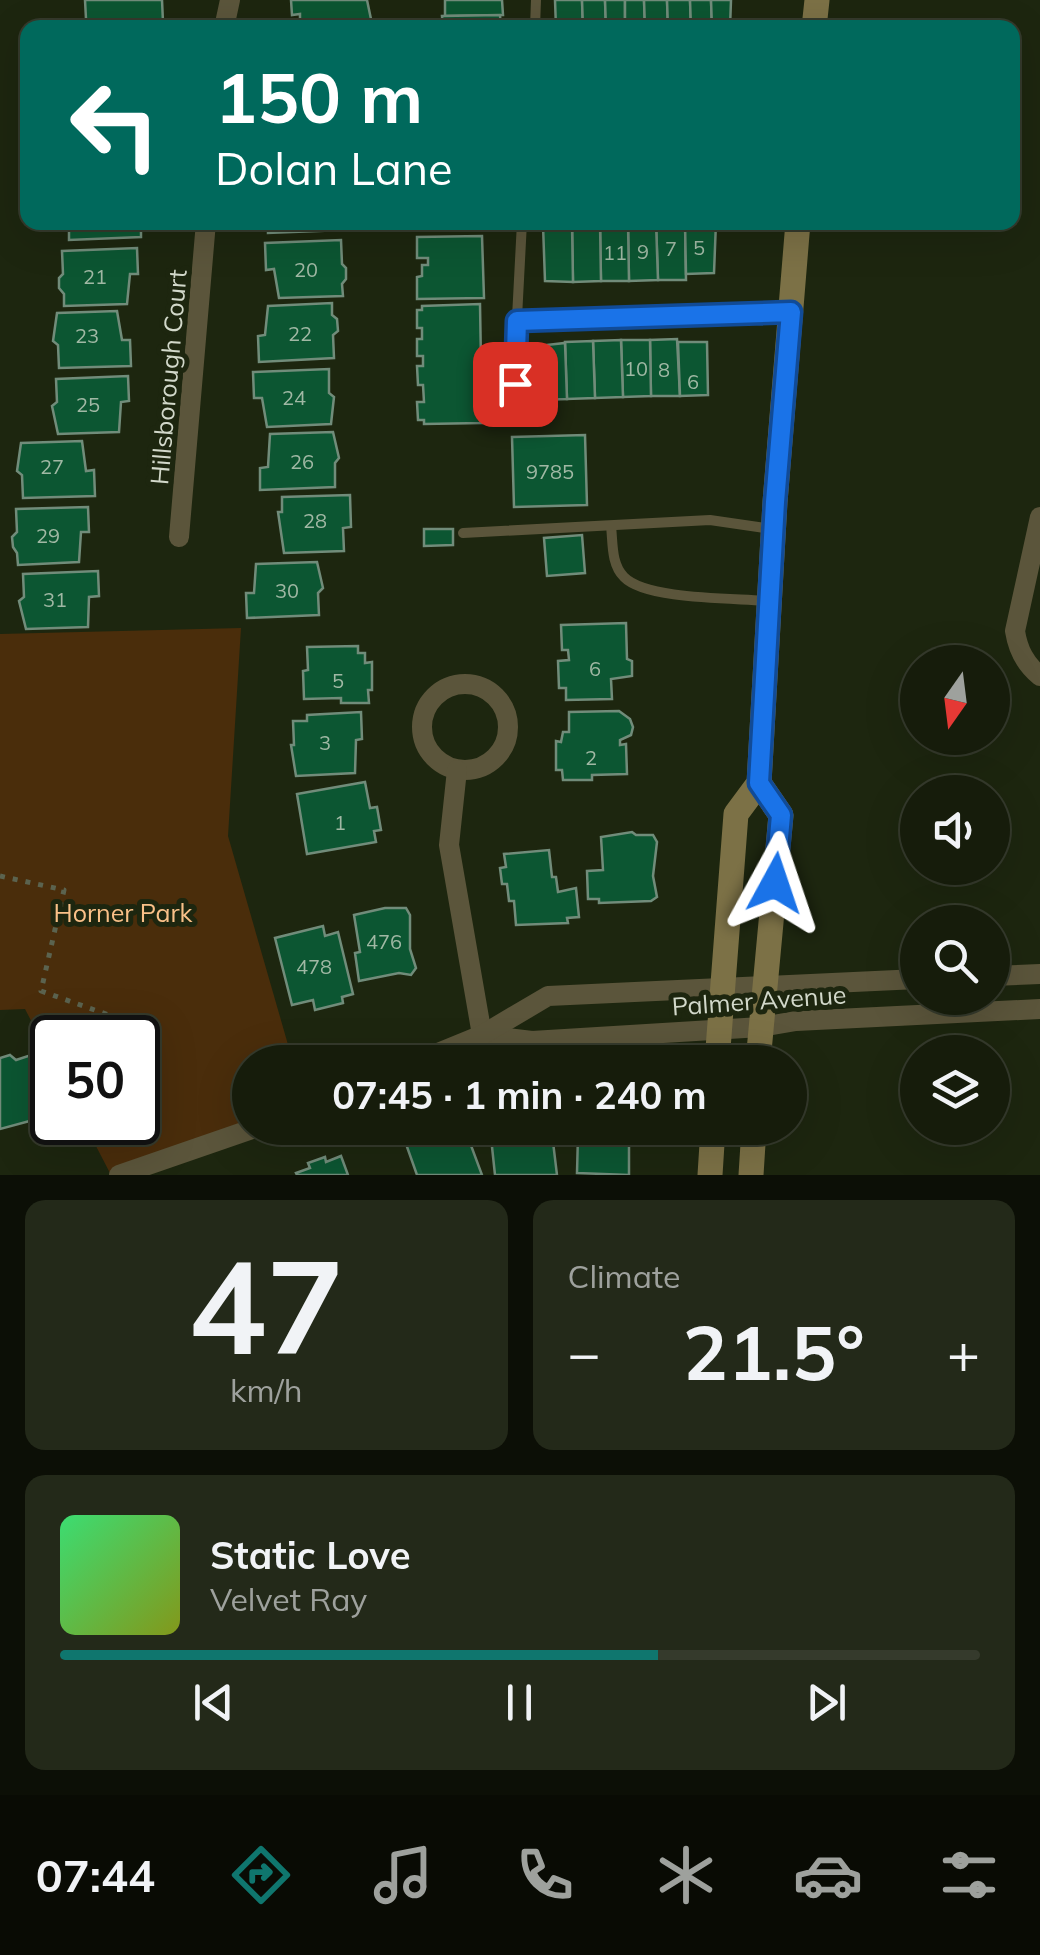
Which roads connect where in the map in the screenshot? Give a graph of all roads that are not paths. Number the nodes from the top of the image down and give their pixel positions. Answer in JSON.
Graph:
{"nodes":[{"id":1,"x":205,"y":230,"type":"edge"},
{"id":2,"x":522,"y":230,"type":"edge"},
{"id":3,"x":797,"y":230,"type":"edge"},
{"id":4,"x":791,"y":312,"type":"junction"},
{"id":5,"x":517,"y":321,"type":"junction"},
{"id":6,"x":516,"y":412,"type":"dead end"},
{"id":7,"x":1040,"y":517,"type":"edge"},
{"id":8,"x":612,"y":526,"type":"junction"},
{"id":9,"x":773,"y":530,"type":"junction"},
{"id":10,"x":462,"y":533,"type":"dead end"},
{"id":11,"x":178,"y":537,"type":"dead end"},
{"id":12,"x":769,"y":601,"type":"junction"},
{"id":13,"x":1033,"y":668,"type":"edge"},
{"id":14,"x":457,"y":770,"type":"junction"},
{"id":15,"x":759,"y":783,"type":"junction"},
{"id":16,"x":1040,"y":974,"type":"edge"},
{"id":17,"x":1010,"y":975,"type":"edge"},
{"id":18,"x":900,"y":980,"type":"edge"},
{"id":19,"x":764,"y":987,"type":"junction"},
{"id":20,"x":724,"y":988,"type":"junction"},
{"id":21,"x":1040,"y":1009,"type":"edge"},
{"id":22,"x":761,"y":1026,"type":"junction"},
{"id":23,"x":720,"y":1029,"type":"junction"},
{"id":24,"x":482,"y":1035,"type":"junction"},
{"id":25,"x":458,"y":1045,"type":"edge"},
{"id":26,"x":719,"y":1045,"type":"edge"},
{"id":27,"x":759,"y":1045,"type":"edge"},
{"id":28,"x":232,"y":1140,"type":"edge"},
{"id":29,"x":712,"y":1145,"type":"edge"},
{"id":30,"x":753,"y":1145,"type":"edge"},
{"id":31,"x":178,"y":1166,"type":"edge"},
{"id":32,"x":118,"y":1175,"type":"edge"},
{"id":33,"x":710,"y":1175,"type":"edge"},
{"id":34,"x":752,"y":1175,"type":"edge"}],
"edges":[{"from":1,"to":11,"type":"street","name":"Hillsborough Court"},
{"from":2,"to":5,"type":"lane"},
{"from":3,"to":4,"type":"main road"},
{"from":4,"to":5,"type":"lane"},
{"from":4,"to":9,"type":"main road"},
{"from":5,"to":6,"type":"lane"},
{"from":7,"to":13,"type":"street"},
{"from":8,"to":9,"type":"lane"},
{"from":8,"to":10,"type":"lane"},
{"from":8,"to":12,"type":"lane"},
{"from":9,"to":12,"type":"main road"},
{"from":12,"to":15,"type":"main road"},
{"from":14,"to":14,"type":"street"},
{"from":14,"to":24,"type":"street"},
{"from":15,"to":19,"type":"main road"},
{"from":15,"to":20,"type":"main road"},
{"from":16,"to":17,"type":"street"},
{"from":18,"to":19,"type":"street","name":"Palmer Avenue"},
{"from":19,"to":20,"type":"street","name":"Palmer Avenue"},
{"from":19,"to":22,"type":"main road"},
{"from":20,"to":23,"type":"main road"},
{"from":20,"to":24,"type":"street","name":"Palmer Avenue"},
{"from":21,"to":22,"type":"street","name":"Palmer Avenue"},
{"from":22,"to":23,"type":"street","name":"Palmer Avenue"},
{"from":22,"to":27,"type":"main road"},
{"from":23,"to":24,"type":"street","name":"Palmer Avenue"},
{"from":23,"to":26,"type":"main road"},
{"from":24,"to":25,"type":"street","name":"Palmer Avenue"},
{"from":28,"to":31,"type":"street"},
{"from":29,"to":33,"type":"main road"},
{"from":30,"to":34,"type":"main road"},
{"from":31,"to":32,"type":"street"}]}
